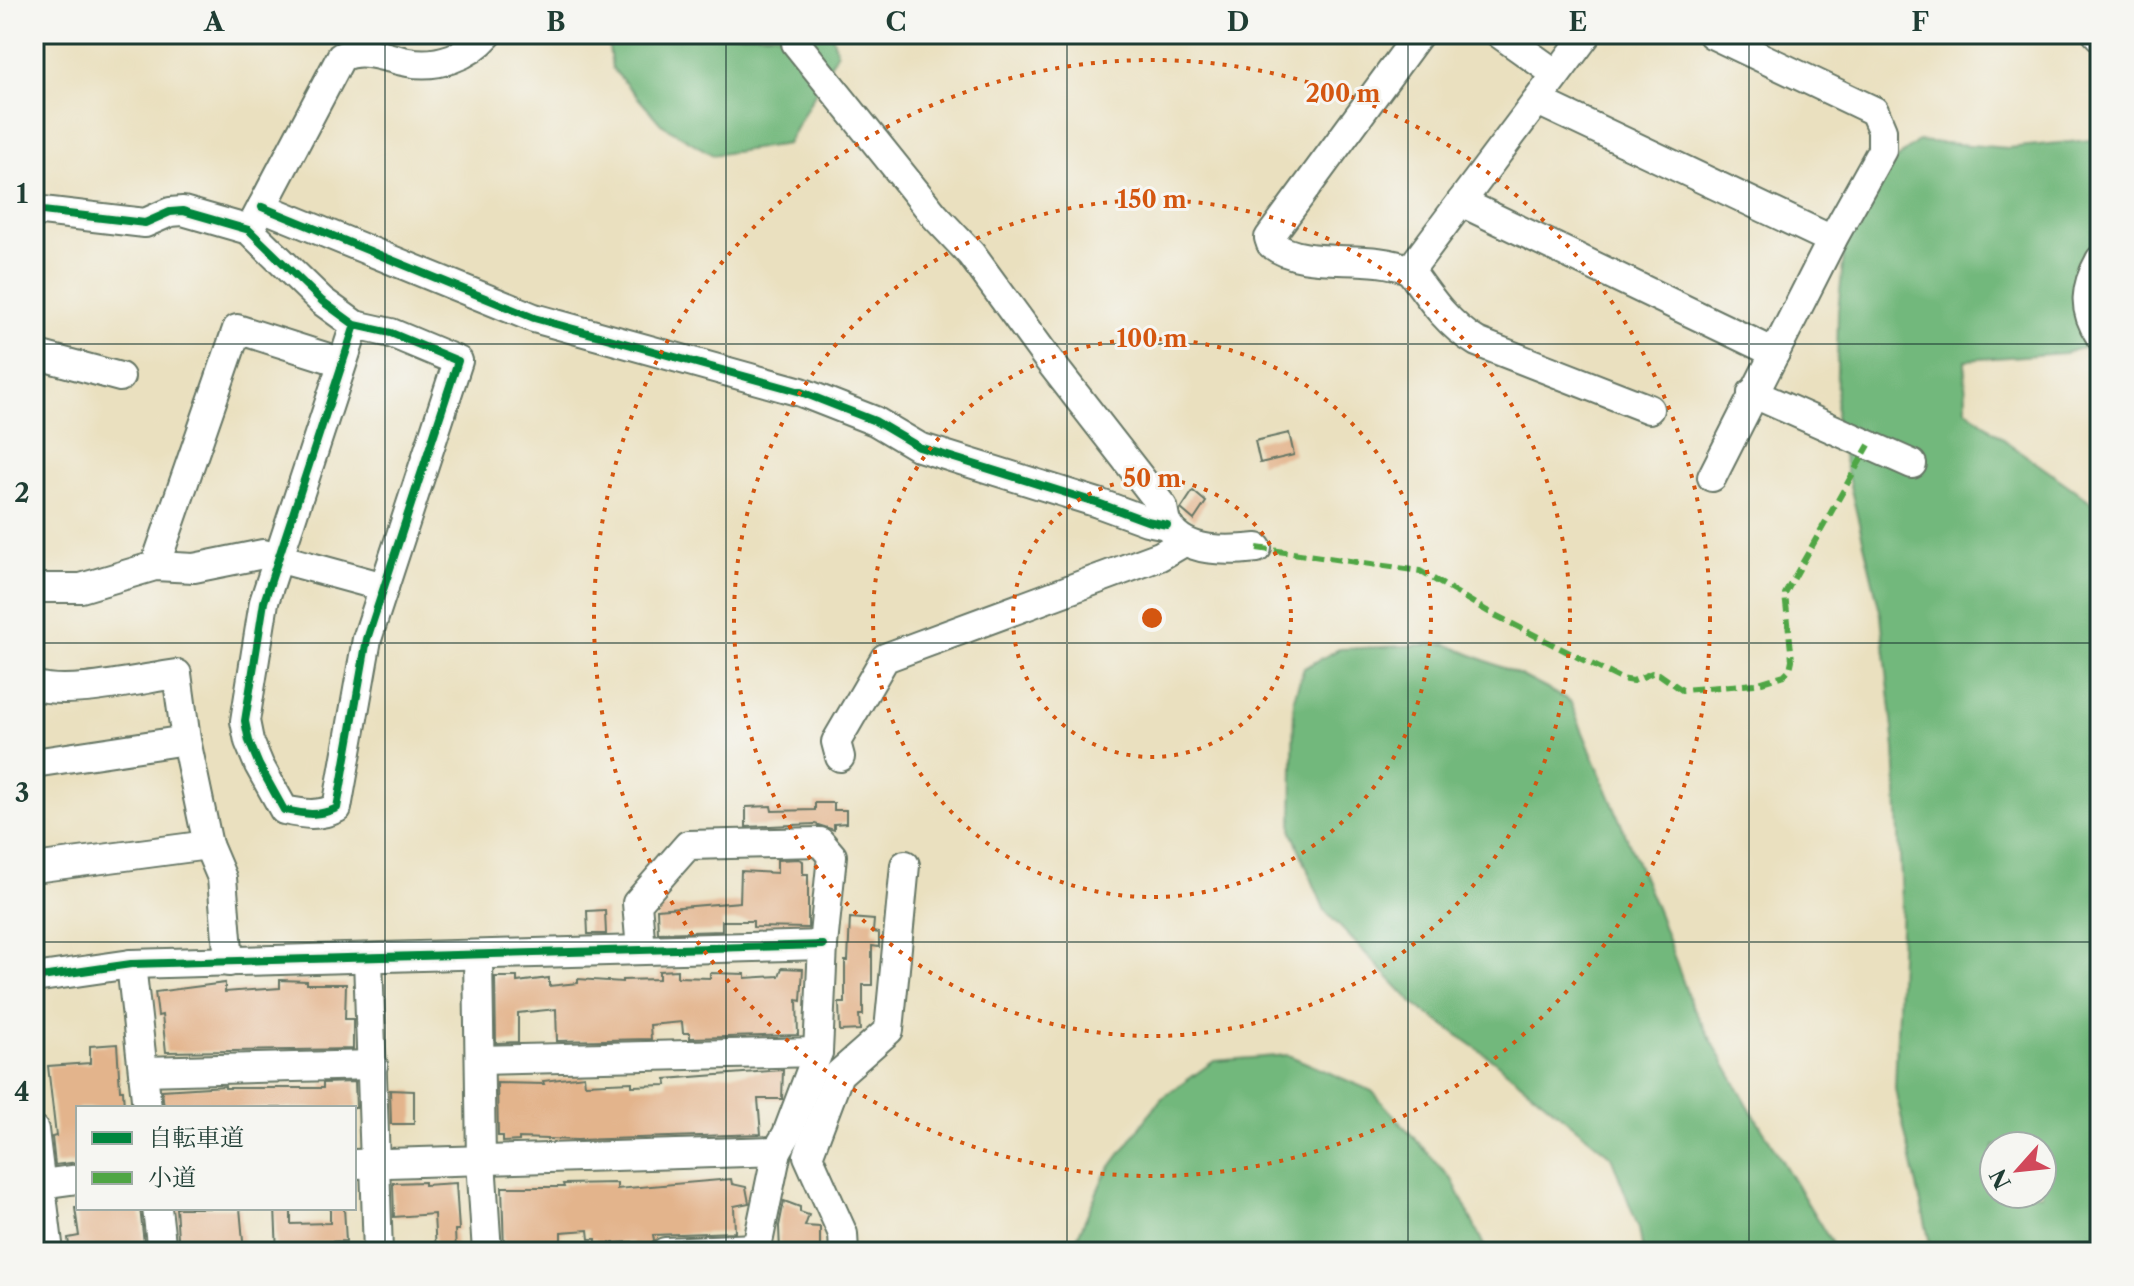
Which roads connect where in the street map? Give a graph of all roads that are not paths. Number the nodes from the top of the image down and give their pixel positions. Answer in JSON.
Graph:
{"nodes":[{"id":1,"x":488,"y":34,"type":"edge"},
{"id":2,"x":797,"y":34,"type":"edge"},
{"id":3,"x":1419,"y":34,"type":"edge"},
{"id":4,"x":1500,"y":34,"type":"edge"},
{"id":5,"x":1587,"y":34,"type":"edge"},
{"id":6,"x":1712,"y":34,"type":"edge"},
{"id":7,"x":1556,"y":74,"type":"junction"},
{"id":8,"x":1538,"y":101,"type":"junction"},
{"id":9,"x":1461,"y":202,"type":"junction"},
{"id":10,"x":34,"y":210,"type":"edge"},
{"id":11,"x":256,"y":219,"type":"junction"},
{"id":12,"x":1832,"y":240,"type":"junction"},
{"id":13,"x":2100,"y":260,"type":"edge"},
{"id":14,"x":1410,"y":270,"type":"junction"},
{"id":15,"x":355,"y":325,"type":"junction"},
{"id":16,"x":2100,"y":336,"type":"edge"},
{"id":17,"x":1775,"y":353,"type":"junction"},
{"id":18,"x":34,"y":354,"type":"edge"},
{"id":19,"x":341,"y":362,"type":"junction"},
{"id":20,"x":120,"y":377,"type":"dead end"},
{"id":21,"x":1752,"y":393,"type":"junction"},
{"id":22,"x":1649,"y":409,"type":"dead end"},
{"id":23,"x":1912,"y":464,"type":"dead end"},
{"id":24,"x":1712,"y":477,"type":"dead end"},
{"id":25,"x":1176,"y":534,"type":"junction"},
{"id":26,"x":1257,"y":548,"type":"dead end"},
{"id":27,"x":278,"y":557,"type":"junction"},
{"id":28,"x":155,"y":566,"type":"junction"},
{"id":29,"x":384,"y":587,"type":"junction"},
{"id":30,"x":34,"y":588,"type":"edge"},
{"id":31,"x":34,"y":685,"type":"edge"},
{"id":32,"x":186,"y":740,"type":"junction"},
{"id":33,"x":840,"y":757,"type":"dead end"},
{"id":34,"x":34,"y":763,"type":"edge"},
{"id":35,"x":208,"y":845,"type":"junction"},
{"id":36,"x":905,"y":865,"type":"dead end"},
{"id":37,"x":34,"y":868,"type":"edge"},
{"id":38,"x":823,"y":945,"type":"junction"},
{"id":39,"x":641,"y":950,"type":"junction"},
{"id":40,"x":478,"y":956,"type":"junction"},
{"id":41,"x":368,"y":959,"type":"junction"},
{"id":42,"x":229,"y":962,"type":"junction"},
{"id":43,"x":131,"y":964,"type":"junction"},
{"id":44,"x":34,"y":978,"type":"edge"},
{"id":45,"x":818,"y":1052,"type":"junction"},
{"id":46,"x":480,"y":1060,"type":"junction"},
{"id":47,"x":373,"y":1065,"type":"junction"},
{"id":48,"x":144,"y":1071,"type":"junction"},
{"id":49,"x":147,"y":1106,"type":"edge"},
{"id":50,"x":34,"y":1130,"type":"edge"},
{"id":51,"x":777,"y":1151,"type":"junction"},
{"id":52,"x":481,"y":1161,"type":"junction"},
{"id":53,"x":365,"y":1164,"type":"edge"},
{"id":54,"x":76,"y":1179,"type":"edge"},
{"id":55,"x":37,"y":1184,"type":"edge"},
{"id":56,"x":157,"y":1210,"type":"edge"},
{"id":57,"x":756,"y":1250,"type":"edge"},
{"id":58,"x":49,"y":1252,"type":"edge"},
{"id":59,"x":162,"y":1252,"type":"edge"},
{"id":60,"x":378,"y":1252,"type":"edge"},
{"id":61,"x":487,"y":1252,"type":"edge"},
{"id":62,"x":665,"y":1252,"type":"edge"},
{"id":63,"x":844,"y":1252,"type":"edge"}],
"edges":[{"from":1,"to":11,"type":"street"},
{"from":2,"to":25,"type":"street"},
{"from":3,"to":14,"type":"street"},
{"from":4,"to":7,"type":"street"},
{"from":5,"to":7,"type":"street"},
{"from":6,"to":12,"type":"street"},
{"from":7,"to":8,"type":"street"},
{"from":8,"to":9,"type":"street"},
{"from":8,"to":12,"type":"street"},
{"from":9,"to":14,"type":"street"},
{"from":9,"to":17,"type":"street"},
{"from":10,"to":11,"type":"street"},
{"from":11,"to":15,"type":"street"},
{"from":11,"to":25,"type":"street"},
{"from":12,"to":17,"type":"street"},
{"from":13,"to":16,"type":"street"},
{"from":14,"to":22,"type":"street"},
{"from":15,"to":19,"type":"street"},
{"from":15,"to":29,"type":"street"},
{"from":17,"to":21,"type":"street"},
{"from":18,"to":20,"type":"street"},
{"from":19,"to":27,"type":"street"},
{"from":19,"to":28,"type":"street"},
{"from":21,"to":23,"type":"street"},
{"from":21,"to":24,"type":"street"},
{"from":25,"to":26,"type":"street"},
{"from":25,"to":33,"type":"street"},
{"from":27,"to":28,"type":"street"},
{"from":27,"to":29,"type":"street"},
{"from":27,"to":29,"type":"street"},
{"from":28,"to":30,"type":"street"},
{"from":31,"to":32,"type":"street"},
{"from":32,"to":34,"type":"street"},
{"from":32,"to":35,"type":"street"},
{"from":35,"to":37,"type":"street"},
{"from":35,"to":42,"type":"street"},
{"from":36,"to":63,"type":"street"},
{"from":38,"to":39,"type":"street"},
{"from":38,"to":39,"type":"street"},
{"from":38,"to":45,"type":"street"},
{"from":39,"to":40,"type":"street"},
{"from":40,"to":41,"type":"street"},
{"from":40,"to":46,"type":"street"},
{"from":41,"to":42,"type":"street"},
{"from":41,"to":47,"type":"street"},
{"from":42,"to":43,"type":"street"},
{"from":43,"to":44,"type":"street"},
{"from":43,"to":48,"type":"street"},
{"from":45,"to":46,"type":"street"},
{"from":45,"to":51,"type":"street"},
{"from":46,"to":52,"type":"street"},
{"from":47,"to":48,"type":"street"},
{"from":47,"to":53,"type":"street"},
{"from":48,"to":49,"type":"street"},
{"from":50,"to":55,"type":"street"},
{"from":51,"to":52,"type":"street"},
{"from":51,"to":57,"type":"street"},
{"from":52,"to":53,"type":"street"},
{"from":52,"to":61,"type":"street"},
{"from":53,"to":60,"type":"street"},
{"from":54,"to":55,"type":"street"},
{"from":55,"to":58,"type":"street"},
{"from":56,"to":59,"type":"street"},
{"from":57,"to":62,"type":"street"}]}
